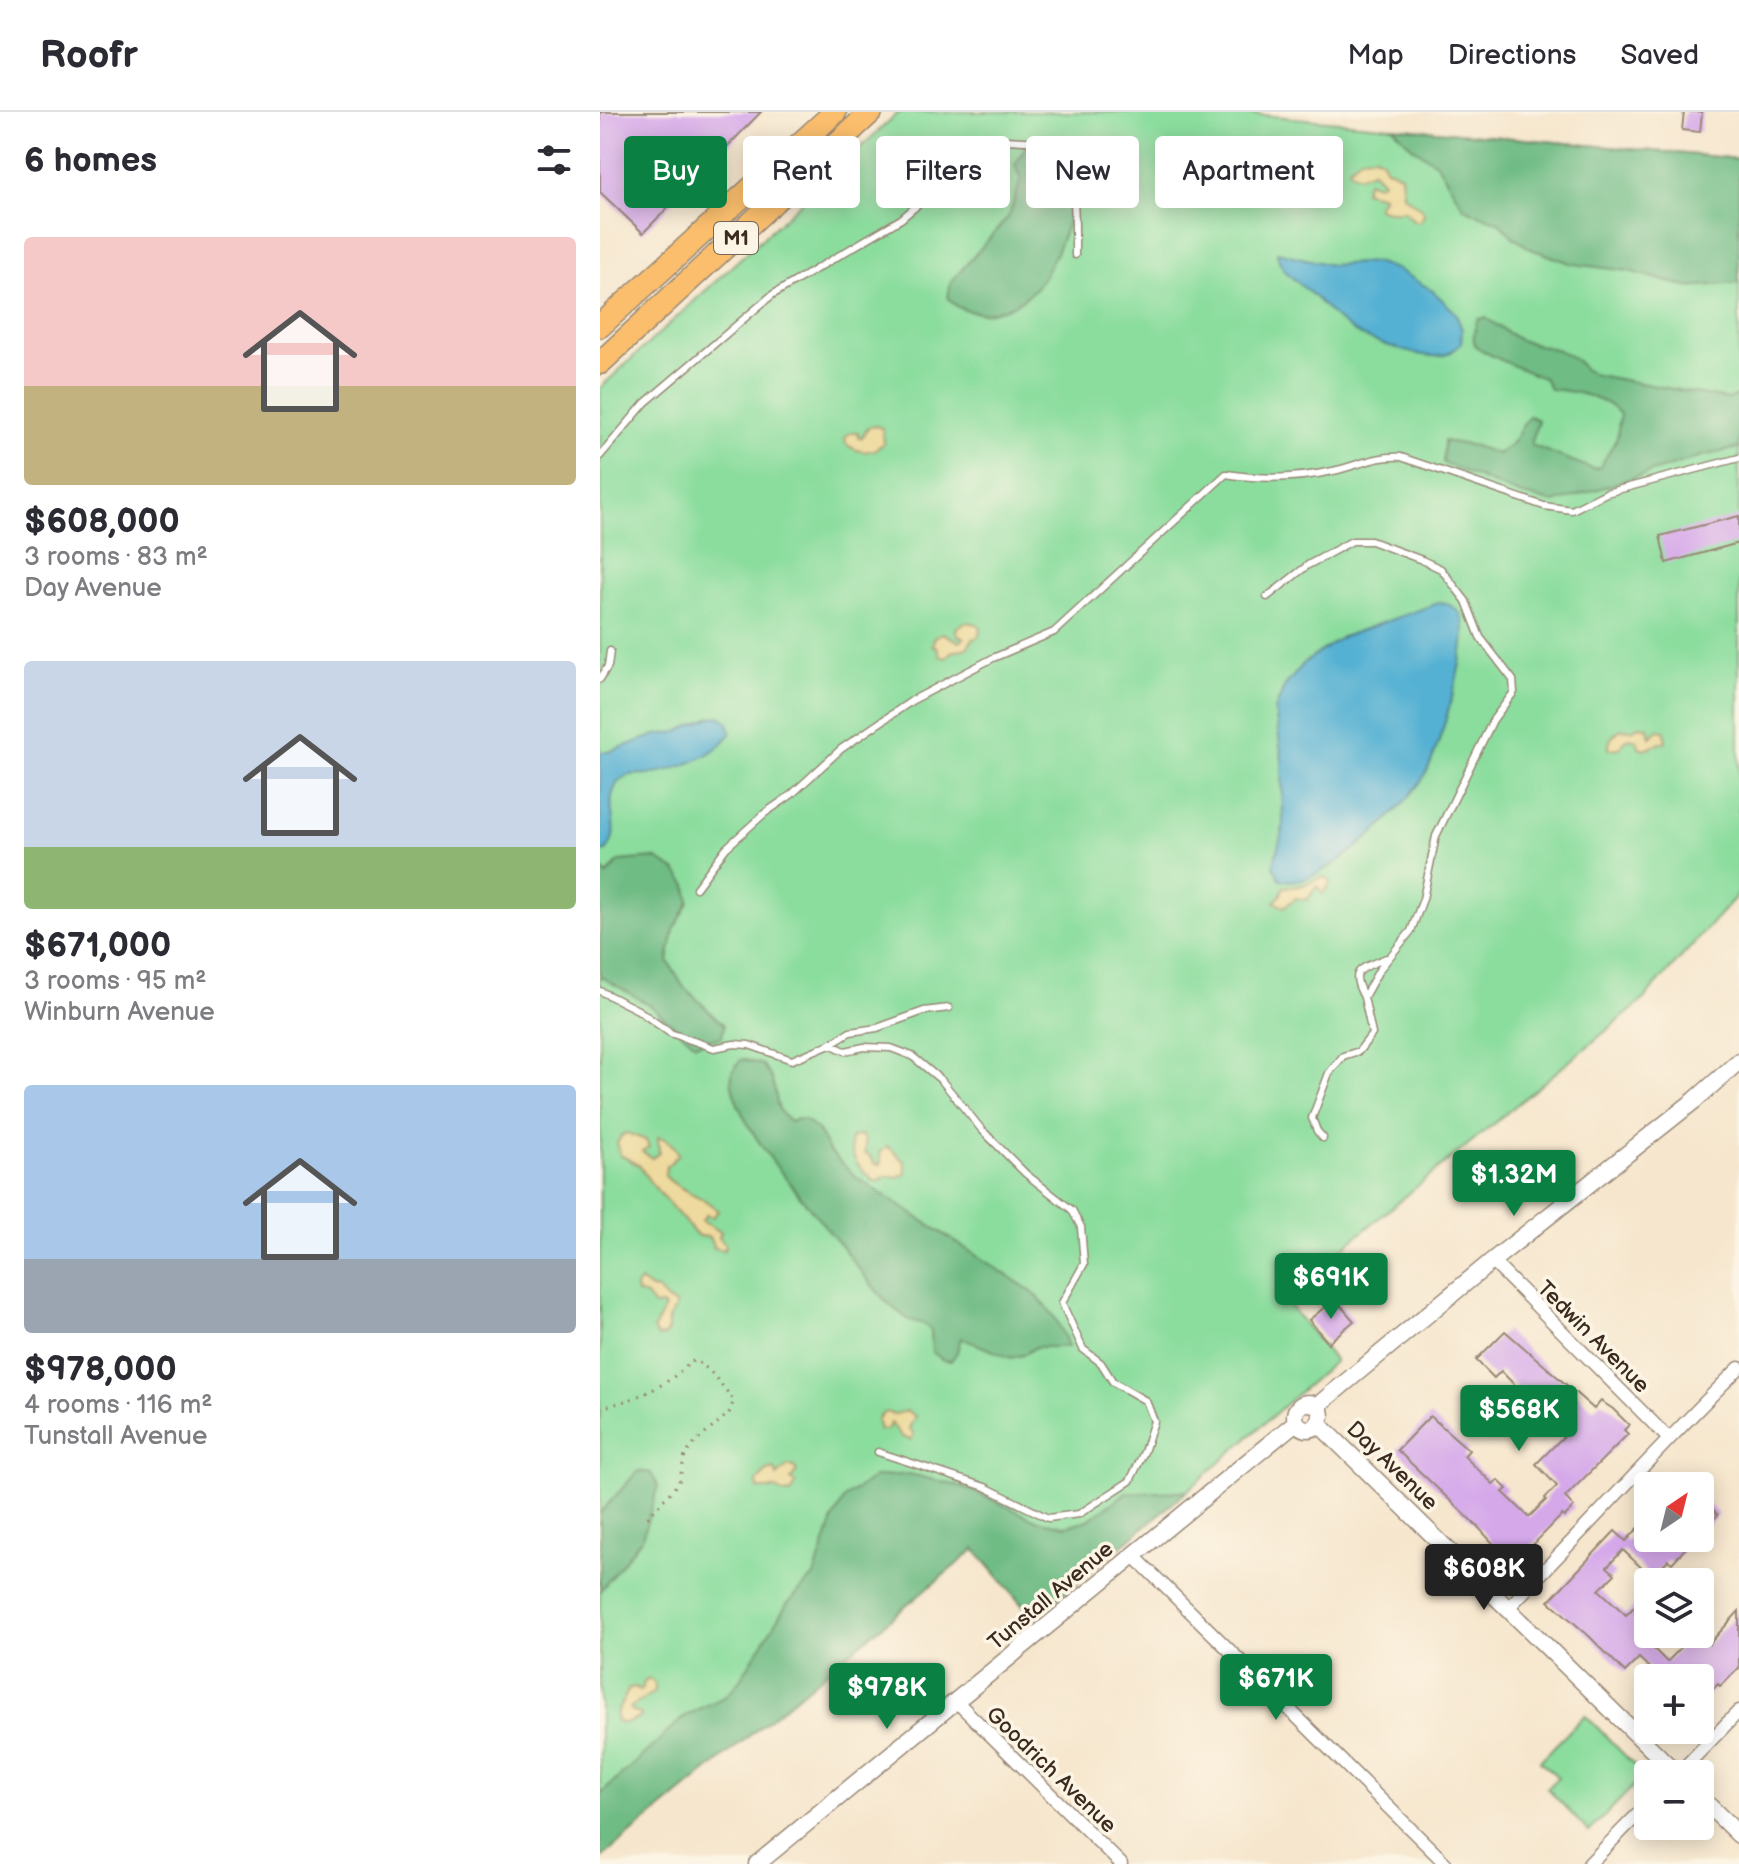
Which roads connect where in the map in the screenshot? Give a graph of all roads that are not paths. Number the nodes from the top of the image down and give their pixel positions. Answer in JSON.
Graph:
{"nodes":[{"id":1,"x":835,"y":112,"type":"edge"},
{"id":2,"x":871,"y":112,"type":"edge"},
{"id":3,"x":1075,"y":255,"type":"dead end"},
{"id":4,"x":600,"y":326,"type":"edge"},
{"id":5,"x":600,"y":363,"type":"edge"},
{"id":6,"x":600,"y":456,"type":"edge"},
{"id":7,"x":1739,"y":458,"type":"edge"},
{"id":8,"x":1267,"y":597,"type":"dead end"},
{"id":9,"x":610,"y":651,"type":"dead end"},
{"id":10,"x":600,"y":679,"type":"edge"},
{"id":11,"x":696,"y":888,"type":"dead end"},
{"id":12,"x":1389,"y":957,"type":"junction"},
{"id":13,"x":600,"y":991,"type":"edge"},
{"id":14,"x":1364,"y":997,"type":"junction"},
{"id":15,"x":949,"y":1008,"type":"dead end"},
{"id":16,"x":830,"y":1044,"type":"junction"},
{"id":17,"x":1739,"y":1061,"type":"edge"},
{"id":18,"x":1323,"y":1138,"type":"dead end"},
{"id":19,"x":1492,"y":1261,"type":"junction"},
{"id":20,"x":1739,"y":1368,"type":"edge"},
{"id":21,"x":1318,"y":1414,"type":"junction"},
{"id":22,"x":1668,"y":1438,"type":"junction"},
{"id":23,"x":878,"y":1452,"type":"dead end"},
{"id":24,"x":1133,"y":1555,"type":"junction"},
{"id":25,"x":1508,"y":1608,"type":"junction"},
{"id":26,"x":956,"y":1701,"type":"junction"},
{"id":27,"x":1739,"y":1711,"type":"edge"},
{"id":28,"x":1664,"y":1760,"type":"edge"},
{"id":29,"x":1692,"y":1760,"type":"edge"},
{"id":30,"x":1714,"y":1811,"type":"edge"},
{"id":31,"x":1634,"y":1818,"type":"edge"},
{"id":32,"x":1739,"y":1835,"type":"edge"},
{"id":33,"x":757,"y":1864,"type":"edge"},
{"id":34,"x":1121,"y":1864,"type":"edge"},
{"id":35,"x":1446,"y":1864,"type":"edge"},
{"id":36,"x":1589,"y":1864,"type":"edge"}],
"edges":[{"from":1,"to":4,"type":"highway","number":"M1"},
{"from":2,"to":5,"type":"highway","number":"M1"},
{"from":3,"to":6,"type":"lane"},
{"from":7,"to":11,"type":"lane"},
{"from":8,"to":12,"type":"lane"},
{"from":9,"to":10,"type":"lane"},
{"from":12,"to":14,"type":"lane"},
{"from":12,"to":14,"type":"lane"},
{"from":13,"to":16,"type":"lane"},
{"from":14,"to":18,"type":"lane"},
{"from":15,"to":16,"type":"lane"},
{"from":16,"to":23,"type":"lane"},
{"from":17,"to":19,"type":"street"},
{"from":19,"to":21,"type":"street"},
{"from":19,"to":22,"type":"street","name":"Tedwin Avenue"},
{"from":20,"to":22,"type":"street"},
{"from":21,"to":24,"type":"street","name":"Tunstall Avenue"},
{"from":21,"to":25,"type":"street","name":"Day Avenue"},
{"from":22,"to":25,"type":"street"},
{"from":24,"to":26,"type":"street","name":"Tunstall Avenue"},
{"from":24,"to":35,"type":"street"},
{"from":25,"to":28,"type":"street","name":"Day Avenue"},
{"from":26,"to":33,"type":"street","name":"Tunstall Avenue"},
{"from":26,"to":34,"type":"street","name":"Goodrich Avenue"},
{"from":27,"to":29,"type":"street"},
{"from":30,"to":32,"type":"street"},
{"from":31,"to":36,"type":"street"}]}
